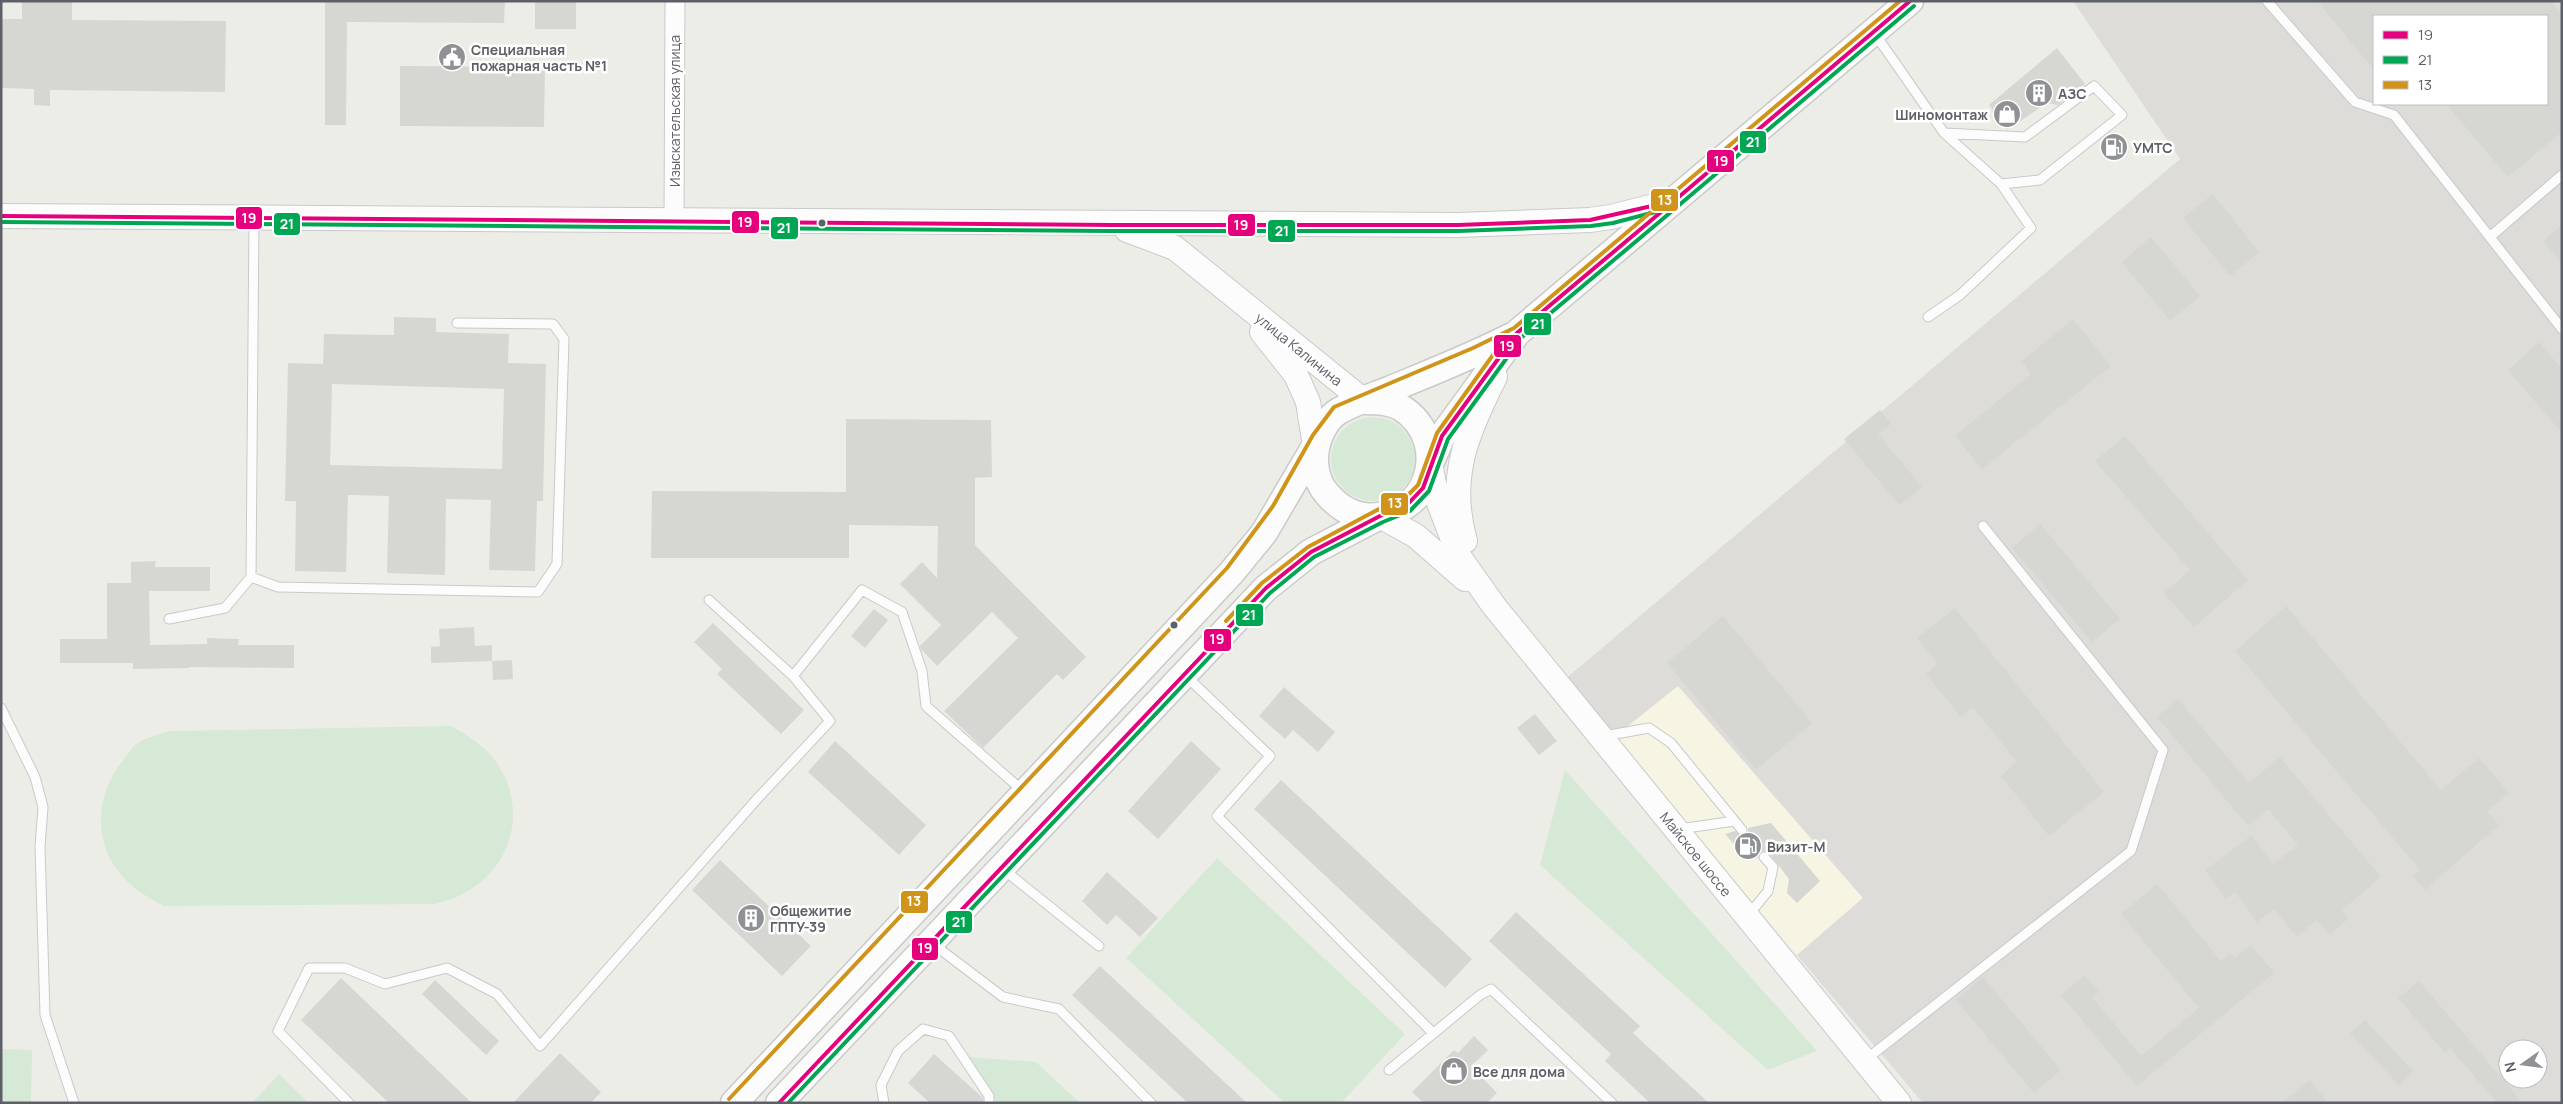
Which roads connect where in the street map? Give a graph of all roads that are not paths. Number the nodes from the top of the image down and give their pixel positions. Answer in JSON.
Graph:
{"nodes":[{"id":1,"x":675,"y":1,"type":"edge"},
{"id":2,"x":1910,"y":1,"type":"edge"},
{"id":3,"x":2267,"y":1,"type":"edge"},
{"id":4,"x":1874,"y":32,"type":"junction"},
{"id":5,"x":1944,"y":133,"type":"junction"},
{"id":6,"x":2562,"y":175,"type":"edge"},
{"id":7,"x":2001,"y":184,"type":"junction"},
{"id":8,"x":1674,"y":200,"type":"junction"},
{"id":9,"x":1,"y":216,"type":"edge"},
{"id":10,"x":254,"y":218,"type":"junction"},
{"id":11,"x":674,"y":222,"type":"junction"},
{"id":12,"x":1114,"y":225,"type":"junction"},
{"id":13,"x":2491,"y":236,"type":"junction"},
{"id":14,"x":1235,"y":297,"type":"junction"},
{"id":15,"x":1928,"y":317,"type":"dead end"},
{"id":16,"x":457,"y":323,"type":"dead end"},
{"id":17,"x":2562,"y":329,"type":"edge"},
{"id":18,"x":1517,"y":333,"type":"junction"},
{"id":19,"x":1364,"y":401,"type":"junction"},
{"id":20,"x":1315,"y":446,"type":"junction"},
{"id":21,"x":1430,"y":464,"type":"junction"},
{"id":22,"x":1380,"y":516,"type":"junction"},
{"id":23,"x":1983,"y":526,"type":"dead end"},
{"id":24,"x":250,"y":577,"type":"junction"},
{"id":25,"x":710,"y":600,"type":"dead end"},
{"id":26,"x":1494,"y":606,"type":"junction"},
{"id":27,"x":169,"y":619,"type":"dead end"},
{"id":28,"x":1184,"y":674,"type":"junction"},
{"id":29,"x":793,"y":676,"type":"junction"},
{"id":30,"x":1,"y":708,"type":"edge"},
{"id":31,"x":1601,"y":736,"type":"junction"},
{"id":32,"x":1025,"y":793,"type":"junction"},
{"id":33,"x":1735,"y":821,"type":"junction"},
{"id":34,"x":1676,"y":830,"type":"junction"},
{"id":35,"x":1742,"y":830,"type":"dead end"},
{"id":36,"x":1764,"y":857,"type":"dead end"},
{"id":37,"x":1001,"y":868,"type":"junction"},
{"id":38,"x":1747,"y":917,"type":"junction"},
{"id":39,"x":931,"y":942,"type":"junction"},
{"id":40,"x":1098,"y":946,"type":"dead end"},
{"id":41,"x":1433,"y":1033,"type":"junction"},
{"id":42,"x":1864,"y":1061,"type":"junction"},
{"id":43,"x":1388,"y":1070,"type":"dead end"},
{"id":44,"x":784,"y":1101,"type":"edge"},
{"id":45,"x":74,"y":1103,"type":"edge"},
{"id":46,"x":349,"y":1103,"type":"edge"},
{"id":47,"x":734,"y":1103,"type":"edge"},
{"id":48,"x":884,"y":1103,"type":"edge"},
{"id":49,"x":989,"y":1103,"type":"edge"},
{"id":50,"x":1151,"y":1103,"type":"edge"},
{"id":51,"x":1612,"y":1103,"type":"edge"},
{"id":52,"x":1900,"y":1103,"type":"edge"}],
"edges":[{"from":1,"to":11,"type":"street","name":"Изыскательская улица"},
{"from":2,"to":4,"type":"main road"},
{"from":3,"to":13,"type":"lane"},
{"from":4,"to":5,"type":"lane"},
{"from":4,"to":8,"type":"main road"},
{"from":5,"to":7,"type":"lane"},
{"from":5,"to":7,"type":"lane"},
{"from":6,"to":13,"type":"lane"},
{"from":7,"to":15,"type":"lane"},
{"from":8,"to":12,"type":"street","name":"улица Калинина"},
{"from":8,"to":18,"type":"main road"},
{"from":9,"to":10,"type":"street","name":"улица Калинина"},
{"from":10,"to":11,"type":"street","name":"улица Калинина"},
{"from":10,"to":24,"type":"lane"},
{"from":11,"to":12,"type":"street","name":"улица Калинина"},
{"from":12,"to":14,"type":"street","name":"улица Калинина"},
{"from":13,"to":17,"type":"lane"},
{"from":14,"to":19,"type":"street","name":"улица Калинина"},
{"from":14,"to":20,"type":"street","name":"улица Калинина"},
{"from":16,"to":24,"type":"lane"},
{"from":18,"to":19,"type":"main road"},
{"from":18,"to":21,"type":"main road"},
{"from":18,"to":26,"type":"street","name":"Майское шоссе"},
{"from":19,"to":20,"type":"main road"},
{"from":19,"to":21,"type":"main road"},
{"from":20,"to":22,"type":"main road"},
{"from":20,"to":32,"type":"main road"},
{"from":21,"to":22,"type":"main road"},
{"from":21,"to":26,"type":"street","name":"Майское шоссе"},
{"from":22,"to":26,"type":"street","name":"Майское шоссе"},
{"from":22,"to":28,"type":"main road"},
{"from":23,"to":42,"type":"lane"},
{"from":24,"to":27,"type":"lane"},
{"from":25,"to":29,"type":"lane"},
{"from":26,"to":31,"type":"street","name":"Майское шоссе"},
{"from":28,"to":37,"type":"main road"},
{"from":28,"to":41,"type":"lane"},
{"from":29,"to":32,"type":"lane"},
{"from":29,"to":46,"type":"lane"},
{"from":30,"to":45,"type":"lane"},
{"from":31,"to":33,"type":"lane"},
{"from":31,"to":34,"type":"street","name":"Майское шоссе"},
{"from":32,"to":47,"type":"main road"},
{"from":33,"to":34,"type":"lane"},
{"from":33,"to":35,"type":"lane"},
{"from":34,"to":38,"type":"street","name":"Майское шоссе"},
{"from":36,"to":38,"type":"lane"},
{"from":37,"to":39,"type":"main road"},
{"from":37,"to":40,"type":"lane"},
{"from":38,"to":42,"type":"street","name":"Майское шоссе"},
{"from":39,"to":44,"type":"main road"},
{"from":39,"to":50,"type":"lane"},
{"from":41,"to":43,"type":"lane"},
{"from":41,"to":51,"type":"lane"},
{"from":42,"to":52,"type":"street","name":"Майское шоссе"},
{"from":48,"to":49,"type":"lane"}]}
